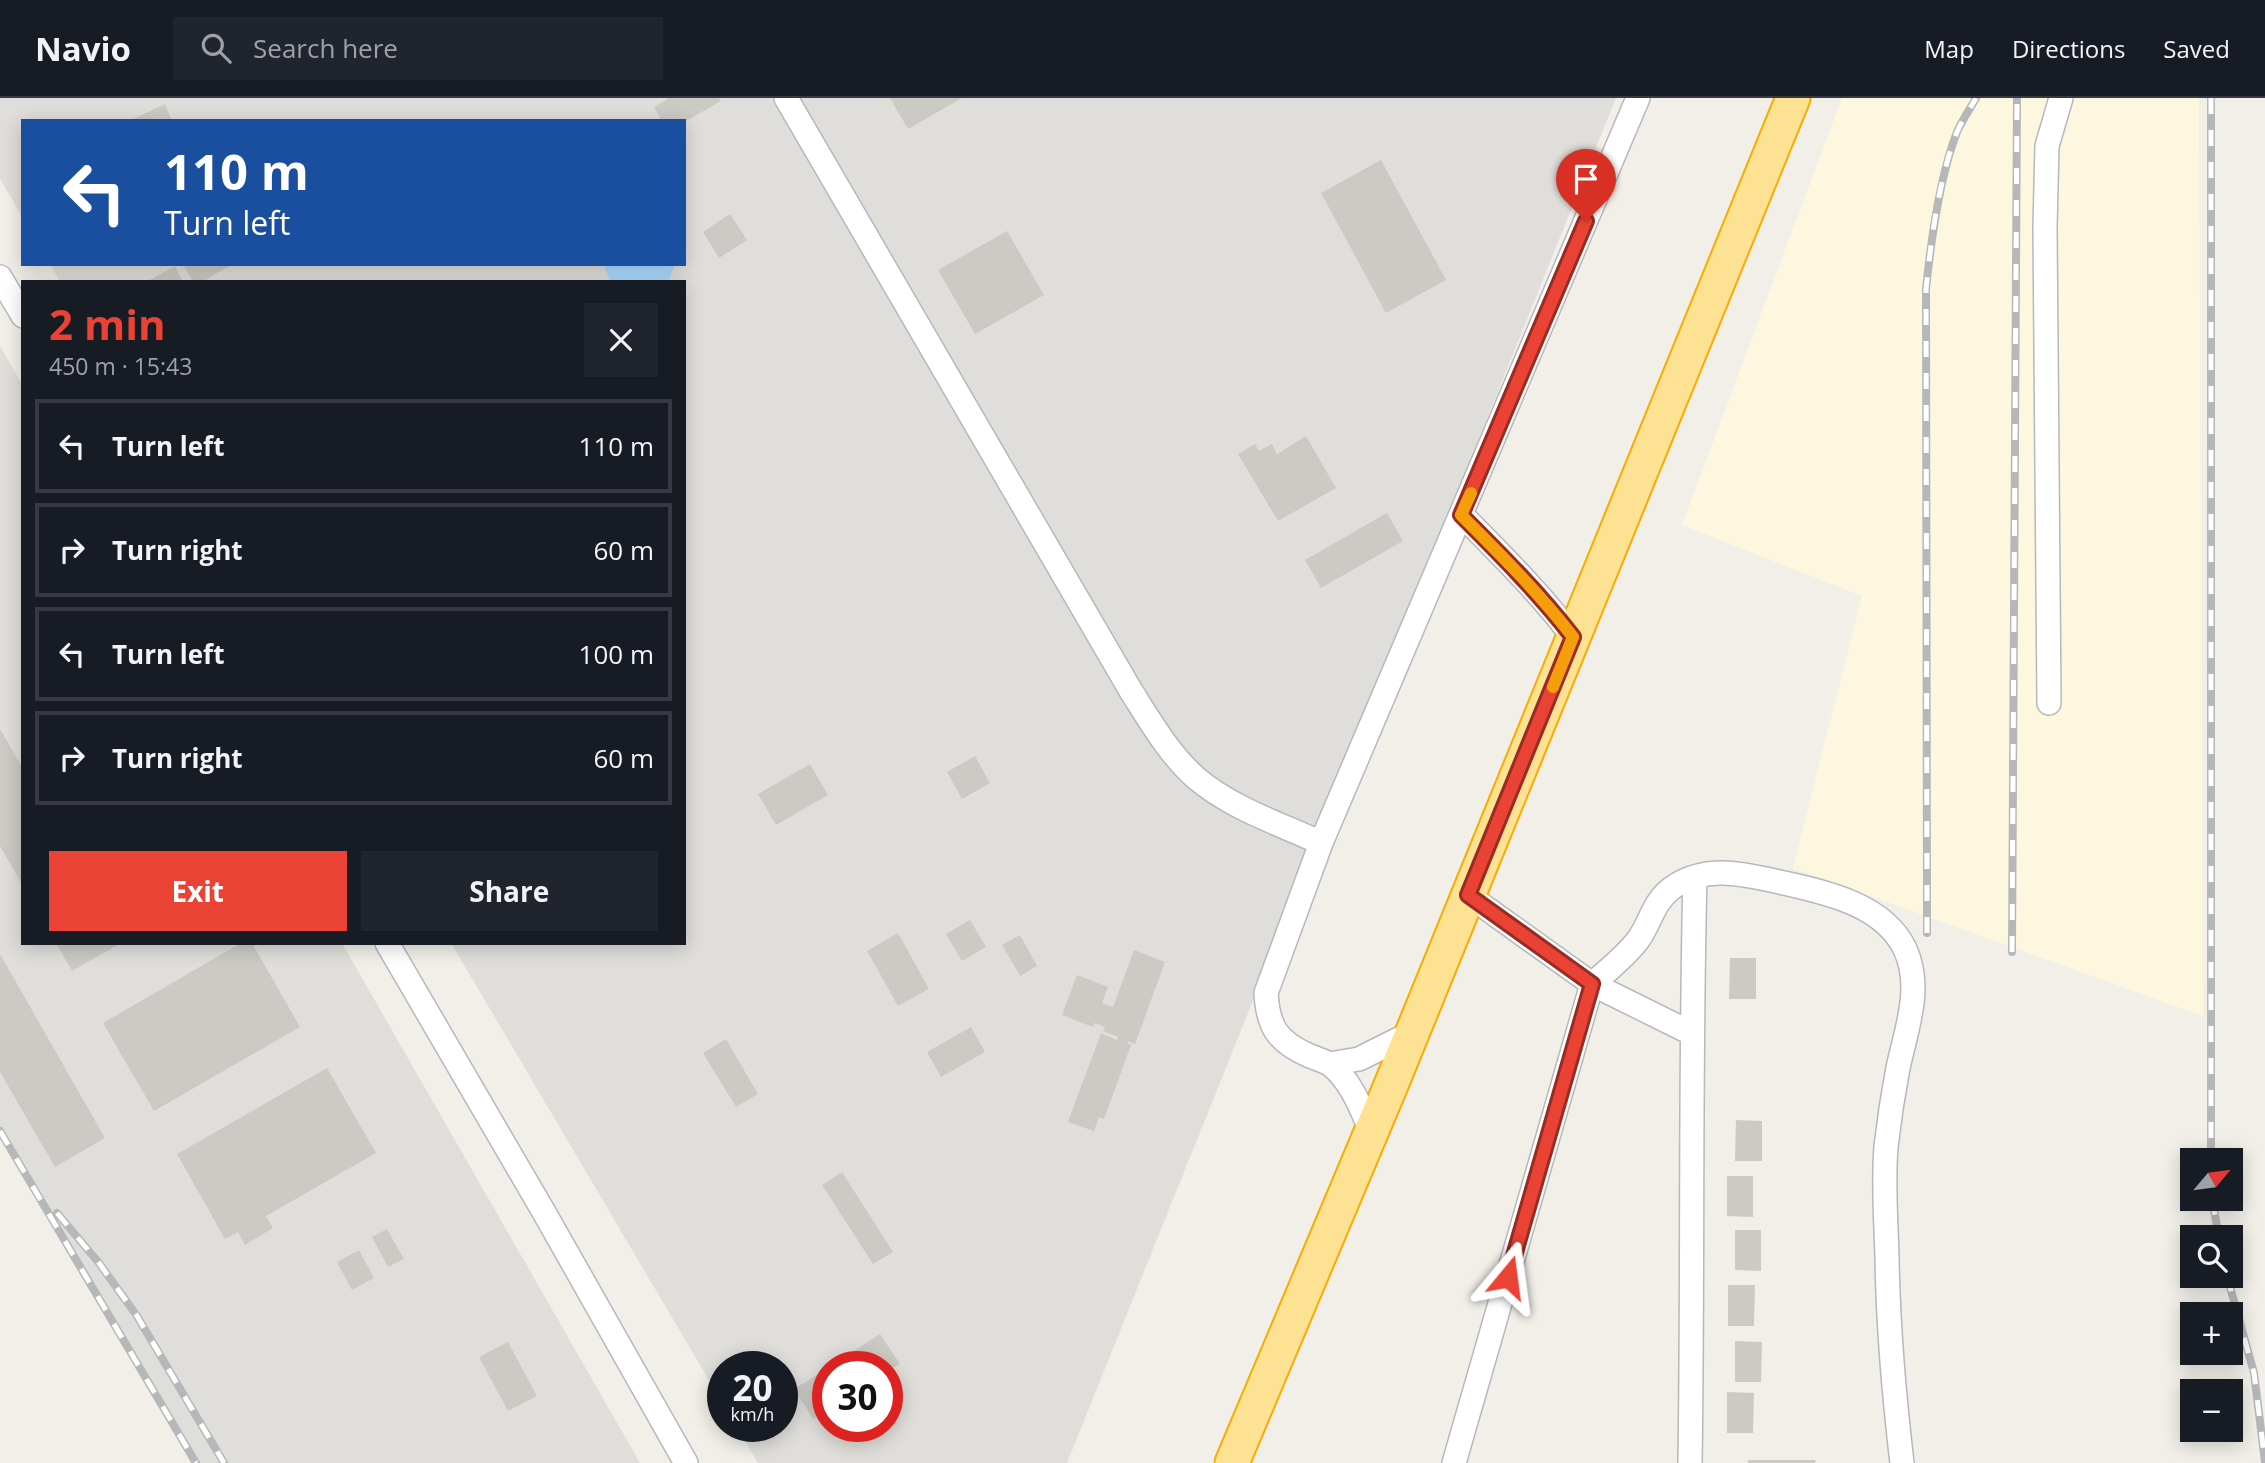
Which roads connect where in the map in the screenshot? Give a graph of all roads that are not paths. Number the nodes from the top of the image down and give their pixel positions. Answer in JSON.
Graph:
{"nodes":[{"id":1,"x":786,"y":98,"type":"edge"},
{"id":2,"x":1638,"y":98,"type":"edge"},
{"id":3,"x":1793,"y":98,"type":"edge"},
{"id":4,"x":2061,"y":98,"type":"edge"},
{"id":5,"x":0,"y":277,"type":"edge"},
{"id":6,"x":21,"y":313,"type":"edge"},
{"id":7,"x":1461,"y":515,"type":"junction"},
{"id":8,"x":1573,"y":637,"type":"junction"},
{"id":9,"x":2049,"y":703,"type":"dead end"},
{"id":10,"x":1321,"y":843,"type":"junction"},
{"id":11,"x":1695,"y":877,"type":"junction"},
{"id":12,"x":1468,"y":895,"type":"junction"},
{"id":13,"x":388,"y":945,"type":"edge"},
{"id":14,"x":1592,"y":984,"type":"junction"},
{"id":15,"x":1411,"y":1033,"type":"junction"},
{"id":16,"x":1691,"y":1033,"type":"junction"},
{"id":17,"x":1329,"y":1064,"type":"junction"},
{"id":18,"x":1371,"y":1131,"type":"junction"},
{"id":19,"x":686,"y":1463,"type":"edge"},
{"id":20,"x":1231,"y":1463,"type":"edge"},
{"id":21,"x":1454,"y":1463,"type":"edge"},
{"id":22,"x":1690,"y":1463,"type":"edge"},
{"id":23,"x":1902,"y":1463,"type":"edge"}],
"edges":[{"from":1,"to":10,"type":"street"},
{"from":2,"to":7,"type":"street"},
{"from":3,"to":8,"type":"highway"},
{"from":4,"to":9,"type":"street"},
{"from":5,"to":6,"type":"street"},
{"from":7,"to":8,"type":"street"},
{"from":7,"to":10,"type":"street"},
{"from":8,"to":12,"type":"highway"},
{"from":10,"to":17,"type":"street"},
{"from":11,"to":14,"type":"street"},
{"from":11,"to":16,"type":"street"},
{"from":11,"to":23,"type":"street"},
{"from":12,"to":14,"type":"street"},
{"from":12,"to":15,"type":"highway"},
{"from":13,"to":19,"type":"street"},
{"from":14,"to":16,"type":"street"},
{"from":14,"to":21,"type":"street"},
{"from":15,"to":17,"type":"street"},
{"from":15,"to":18,"type":"highway"},
{"from":16,"to":22,"type":"street"},
{"from":17,"to":18,"type":"street"},
{"from":18,"to":20,"type":"highway"}]}
